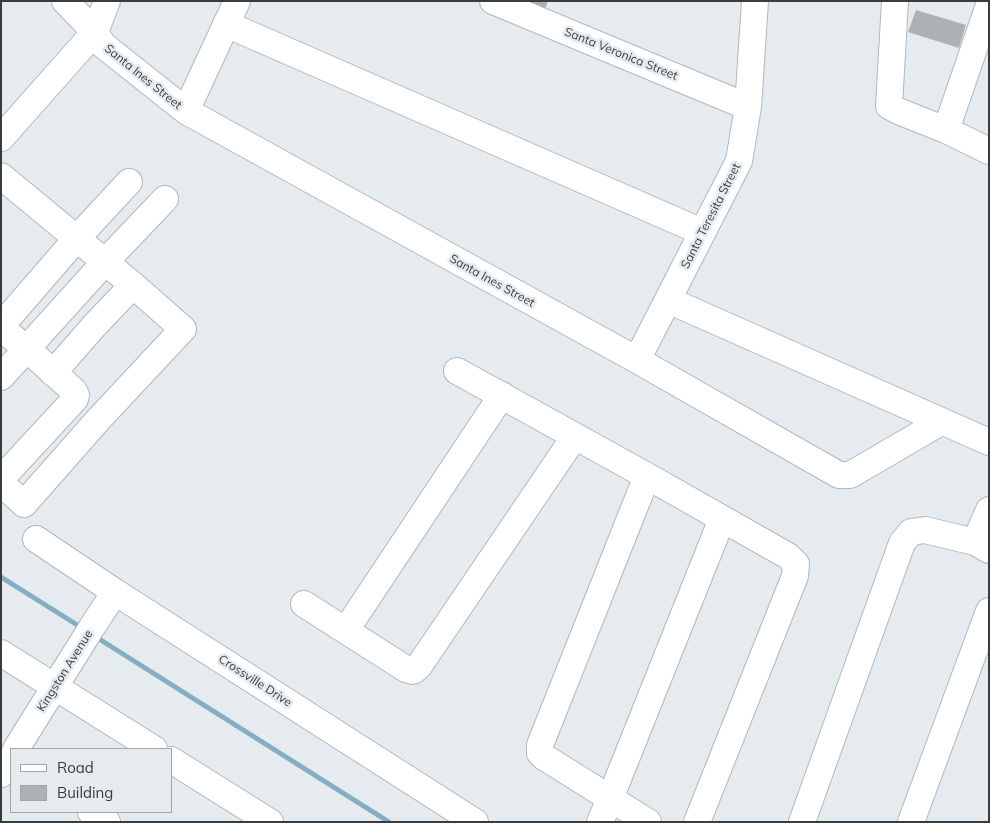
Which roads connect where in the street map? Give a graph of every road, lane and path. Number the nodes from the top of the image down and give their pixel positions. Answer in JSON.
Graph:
{"nodes":[{"id":1,"x":65,"y":1,"type":"edge"},
{"id":2,"x":107,"y":1,"type":"edge"},
{"id":3,"x":237,"y":1,"type":"edge"},
{"id":4,"x":493,"y":1,"type":"edge"},
{"id":5,"x":755,"y":1,"type":"edge"},
{"id":6,"x":895,"y":1,"type":"edge"},
{"id":7,"x":989,"y":5,"type":"edge"},
{"id":8,"x":226,"y":24,"type":"junction"},
{"id":9,"x":94,"y":32,"type":"junction"},
{"id":10,"x":748,"y":106,"type":"junction"},
{"id":11,"x":186,"y":111,"type":"junction"},
{"id":12,"x":946,"y":130,"type":"junction"},
{"id":13,"x":1,"y":138,"type":"edge"},
{"id":14,"x":989,"y":151,"type":"edge"},
{"id":15,"x":1,"y":176,"type":"edge"},
{"id":16,"x":129,"y":182,"type":"dead end"},
{"id":17,"x":165,"y":199,"type":"dead end"},
{"id":18,"x":702,"y":232,"type":"junction"},
{"id":19,"x":77,"y":238,"type":"junction"},
{"id":20,"x":105,"y":262,"type":"junction"},
{"id":21,"x":133,"y":285,"type":"junction"},
{"id":22,"x":668,"y":300,"type":"junction"},
{"id":23,"x":1,"y":327,"type":"edge"},
{"id":24,"x":27,"y":349,"type":"junction"},
{"id":25,"x":636,"y":360,"type":"junction"},
{"id":26,"x":457,"y":371,"type":"dead end"},
{"id":27,"x":53,"y":373,"type":"junction"},
{"id":28,"x":1,"y":377,"type":"edge"},
{"id":29,"x":502,"y":395,"type":"junction"},
{"id":30,"x":941,"y":422,"type":"junction"},
{"id":31,"x":575,"y":436,"type":"junction"},
{"id":32,"x":989,"y":442,"type":"edge"},
{"id":33,"x":647,"y":476,"type":"junction"},
{"id":34,"x":1,"y":479,"type":"edge"},
{"id":35,"x":1,"y":483,"type":"edge"},
{"id":36,"x":989,"y":510,"type":"edge"},
{"id":37,"x":722,"y":519,"type":"junction"},
{"id":38,"x":36,"y":539,"type":"dead end"},
{"id":39,"x":982,"y":546,"type":"edge"},
{"id":40,"x":115,"y":592,"type":"junction"},
{"id":41,"x":304,"y":604,"type":"dead end"},
{"id":42,"x":989,"y":611,"type":"edge"},
{"id":43,"x":346,"y":630,"type":"junction"},
{"id":44,"x":1,"y":653,"type":"edge"},
{"id":45,"x":55,"y":687,"type":"junction"},
{"id":46,"x":18,"y":748,"type":"edge"},
{"id":47,"x":152,"y":748,"type":"edge"},
{"id":48,"x":172,"y":761,"type":"edge"},
{"id":49,"x":605,"y":810,"type":"edge"},
{"id":50,"x":93,"y":813,"type":"edge"},
{"id":51,"x":107,"y":822,"type":"edge"},
{"id":52,"x":270,"y":822,"type":"edge"},
{"id":53,"x":475,"y":822,"type":"edge"},
{"id":54,"x":648,"y":822,"type":"edge"},
{"id":55,"x":697,"y":822,"type":"edge"},
{"id":56,"x":802,"y":822,"type":"edge"},
{"id":57,"x":912,"y":822,"type":"edge"}],
"edges":[{"from":1,"to":9,"type":"street","name":"Santa Ines Street"},
{"from":2,"to":9,"type":"street"},
{"from":3,"to":8,"type":"street"},
{"from":4,"to":10,"type":"street","name":"Santa Veronica Street"},
{"from":5,"to":10,"type":"street","name":"Santa Teresita Street"},
{"from":6,"to":12,"type":"street"},
{"from":7,"to":12,"type":"street"},
{"from":8,"to":11,"type":"street"},
{"from":8,"to":18,"type":"street"},
{"from":9,"to":11,"type":"street","name":"Santa Ines Street"},
{"from":9,"to":13,"type":"street"},
{"from":10,"to":18,"type":"street","name":"Santa Teresita Street"},
{"from":11,"to":25,"type":"street","name":"Santa Ines Street"},
{"from":12,"to":14,"type":"street"},
{"from":15,"to":19,"type":"street"},
{"from":16,"to":19,"type":"street"},
{"from":17,"to":20,"type":"street"},
{"from":18,"to":22,"type":"street","name":"Santa Teresita Street"},
{"from":19,"to":20,"type":"street"},
{"from":19,"to":23,"type":"street"},
{"from":20,"to":21,"type":"street"},
{"from":20,"to":24,"type":"street"},
{"from":21,"to":27,"type":"street"},
{"from":21,"to":35,"type":"street"},
{"from":22,"to":25,"type":"street","name":"Santa Teresita Street"},
{"from":22,"to":30,"type":"street"},
{"from":23,"to":24,"type":"street"},
{"from":24,"to":27,"type":"street"},
{"from":24,"to":28,"type":"street"},
{"from":25,"to":30,"type":"street","name":"Santa Ines Street"},
{"from":26,"to":29,"type":"street"},
{"from":27,"to":34,"type":"street"},
{"from":29,"to":31,"type":"street"},
{"from":29,"to":43,"type":"street"},
{"from":30,"to":32,"type":"street"},
{"from":31,"to":33,"type":"street"},
{"from":31,"to":43,"type":"street"},
{"from":33,"to":37,"type":"street"},
{"from":33,"to":49,"type":"street"},
{"from":36,"to":39,"type":"street"},
{"from":37,"to":49,"type":"street"},
{"from":37,"to":55,"type":"street"},
{"from":38,"to":40,"type":"street","name":"Crossville Drive"},
{"from":39,"to":56,"type":"street"},
{"from":40,"to":45,"type":"street","name":"Kingston Avenue"},
{"from":40,"to":53,"type":"street","name":"Crossville Drive"},
{"from":41,"to":43,"type":"street"},
{"from":42,"to":57,"type":"street"},
{"from":44,"to":45,"type":"street"},
{"from":45,"to":46,"type":"street","name":"Kingston Avenue"},
{"from":45,"to":47,"type":"street"},
{"from":48,"to":52,"type":"street"},
{"from":49,"to":54,"type":"street"},
{"from":50,"to":51,"type":"street"}]}
